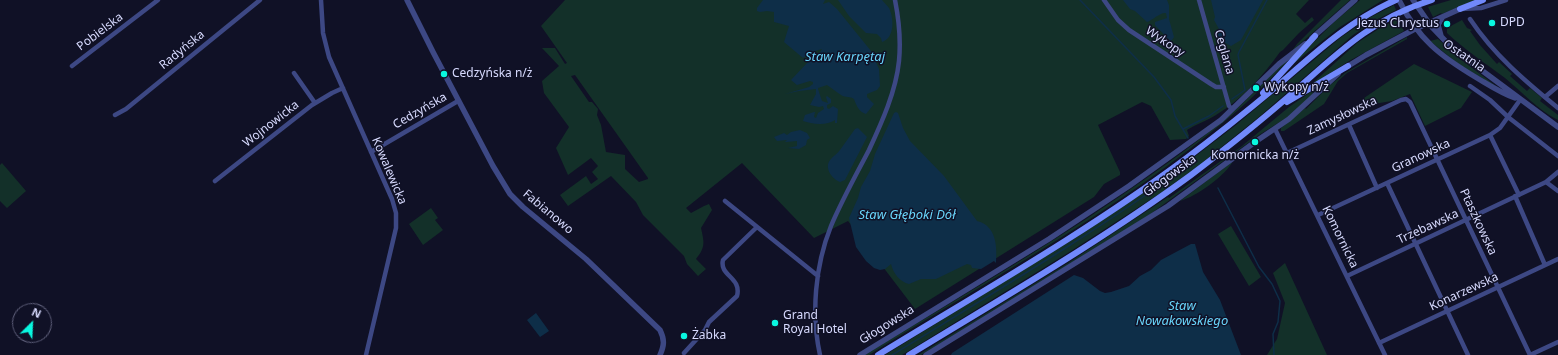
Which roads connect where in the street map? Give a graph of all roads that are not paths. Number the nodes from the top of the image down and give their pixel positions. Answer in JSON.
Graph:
{"nodes":[{"id":1,"x":158,"y":0,"type":"edge"},
{"id":2,"x":260,"y":0,"type":"edge"},
{"id":3,"x":321,"y":0,"type":"edge"},
{"id":4,"x":408,"y":0,"type":"edge"},
{"id":5,"x":895,"y":0,"type":"edge"},
{"id":6,"x":1104,"y":0,"type":"edge"},
{"id":7,"x":1199,"y":0,"type":"edge"},
{"id":8,"x":1355,"y":0,"type":"edge"},
{"id":9,"x":1396,"y":0,"type":"edge"},
{"id":10,"x":1399,"y":0,"type":"edge"},
{"id":11,"x":1413,"y":0,"type":"edge"},
{"id":12,"x":1432,"y":0,"type":"edge"},
{"id":13,"x":1483,"y":0,"type":"edge"},
{"id":14,"x":1506,"y":0,"type":"edge"},
{"id":15,"x":1460,"y":9,"type":"junction"},
{"id":16,"x":1442,"y":17,"type":"junction"},
{"id":17,"x":1470,"y":19,"type":"dead end"},
{"id":18,"x":1429,"y":24,"type":"junction"},
{"id":19,"x":1416,"y":29,"type":"junction"},
{"id":20,"x":1315,"y":36,"type":"junction"},
{"id":21,"x":1442,"y":38,"type":"junction"},
{"id":22,"x":72,"y":66,"type":"dead end"},
{"id":23,"x":1348,"y":66,"type":"junction"},
{"id":24,"x":294,"y":73,"type":"dead end"},
{"id":25,"x":1470,"y":86,"type":"dead end"},
{"id":26,"x":1558,"y":86,"type":"edge"},
{"id":27,"x":1224,"y":87,"type":"junction"},
{"id":28,"x":343,"y":88,"type":"junction"},
{"id":29,"x":1545,"y":97,"type":"junction"},
{"id":30,"x":1406,"y":99,"type":"joint"},
{"id":31,"x":1520,"y":100,"type":"junction"},
{"id":32,"x":458,"y":101,"type":"junction"},
{"id":33,"x":315,"y":103,"type":"junction"},
{"id":34,"x":1252,"y":106,"type":"junction"},
{"id":35,"x":1558,"y":108,"type":"edge"},
{"id":36,"x":1232,"y":110,"type":"junction"},
{"id":37,"x":115,"y":115,"type":"dead end"},
{"id":38,"x":1267,"y":115,"type":"junction"},
{"id":39,"x":1508,"y":117,"type":"junction"},
{"id":40,"x":1348,"y":125,"type":"junction"},
{"id":41,"x":1558,"y":127,"type":"edge"},
{"id":42,"x":1275,"y":129,"type":"junction"},
{"id":43,"x":1490,"y":135,"type":"junction"},
{"id":44,"x":371,"y":152,"type":"junction"},
{"id":45,"x":1287,"y":153,"type":"junction"},
{"id":46,"x":1558,"y":156,"type":"edge"},
{"id":47,"x":1437,"y":160,"type":"junction"},
{"id":48,"x":1558,"y":172,"type":"edge"},
{"id":49,"x":215,"y":181,"type":"dead end"},
{"id":50,"x":1546,"y":182,"type":"junction"},
{"id":51,"x":1387,"y":183,"type":"junction"},
{"id":52,"x":1377,"y":188,"type":"junction"},
{"id":53,"x":1558,"y":191,"type":"edge"},
{"id":54,"x":1517,"y":196,"type":"junction"},
{"id":55,"x":725,"y":201,"type":"dead end"},
{"id":56,"x":1318,"y":215,"type":"junction"},
{"id":57,"x":1466,"y":220,"type":"junction"},
{"id":58,"x":757,"y":227,"type":"junction"},
{"id":59,"x":1415,"y":244,"type":"junction"},
{"id":60,"x":1558,"y":259,"type":"edge"},
{"id":61,"x":1545,"y":265,"type":"junction"},
{"id":62,"x":818,"y":276,"type":"junction"},
{"id":63,"x":1347,"y":276,"type":"junction"},
{"id":64,"x":1498,"y":287,"type":"junction"},
{"id":65,"x":1448,"y":311,"type":"junction"},
{"id":66,"x":1558,"y":342,"type":"edge"},
{"id":67,"x":1379,"y":343,"type":"junction"},
{"id":68,"x":684,"y":353,"type":"dead end"},
{"id":69,"x":366,"y":355,"type":"edge"},
{"id":70,"x":660,"y":355,"type":"edge"},
{"id":71,"x":820,"y":355,"type":"edge"},
{"id":72,"x":860,"y":355,"type":"edge"},
{"id":73,"x":878,"y":355,"type":"edge"},
{"id":74,"x":909,"y":355,"type":"edge"},
{"id":75,"x":926,"y":355,"type":"edge"},
{"id":76,"x":1384,"y":355,"type":"edge"},
{"id":77,"x":1468,"y":355,"type":"edge"},
{"id":78,"x":1530,"y":355,"type":"edge"}],
"edges":[{"from":1,"to":22,"type":"street","name":"Pobielska"},
{"from":2,"to":37,"type":"street","name":"Radyńska"},
{"from":3,"to":28,"type":"street","name":"Kowalewicka"},
{"from":4,"to":32,"type":"street","name":"Fabianowo"},
{"from":5,"to":62,"type":"street"},
{"from":6,"to":27,"type":"street","name":"Wykopy"},
{"from":7,"to":27,"type":"street","name":"Ceglana"},
{"from":8,"to":20,"type":"street","name":"Głogowska"},
{"from":9,"to":34,"type":"main road","name":"Głogowska"},
{"from":10,"to":19,"type":"street","name":"Ostatnia"},
{"from":11,"to":18,"type":"street","name":"Ostatnia"},
{"from":12,"to":38,"type":"main road","name":"Głogowska"},
{"from":13,"to":15,"type":"main road"},
{"from":14,"to":15,"type":"street"},
{"from":15,"to":16,"type":"street"},
{"from":16,"to":18,"type":"street"},
{"from":16,"to":21,"type":"street"},
{"from":17,"to":29,"type":"street","name":"Ostatnia"},
{"from":18,"to":19,"type":"street"},
{"from":18,"to":21,"type":"street","name":"Ostatnia"},
{"from":19,"to":23,"type":"street","name":"Głogowska"},
{"from":19,"to":31,"type":"street","name":"Ostatnia"},
{"from":20,"to":34,"type":"main road"},
{"from":20,"to":36,"type":"street","name":"Głogowska"},
{"from":21,"to":31,"type":"street","name":"Ostatnia"},
{"from":23,"to":38,"type":"main road"},
{"from":23,"to":42,"type":"street","name":"Głogowska"},
{"from":24,"to":33,"type":"street"},
{"from":25,"to":39,"type":"street"},
{"from":26,"to":29,"type":"street"},
{"from":27,"to":36,"type":"street","name":"Ceglana"},
{"from":28,"to":33,"type":"street","name":"Wojnowicka"},
{"from":28,"to":44,"type":"street","name":"Kowalewicka"},
{"from":29,"to":35,"type":"street","name":"Ostatnia"},
{"from":30,"to":40,"type":"street","name":"Zamysłowska"},
{"from":30,"to":47,"type":"street","name":"Ptaszkowska"},
{"from":31,"to":39,"type":"street","name":"Granowska"},
{"from":31,"to":41,"type":"street","name":"Ostatnia"},
{"from":32,"to":44,"type":"street","name":"Cedzyńska"},
{"from":32,"to":70,"type":"street","name":"Fabianowo"},
{"from":33,"to":49,"type":"street","name":"Wojnowicka"},
{"from":34,"to":73,"type":"main road","name":"Głogowska"},
{"from":36,"to":72,"type":"street","name":"Głogowska"},
{"from":38,"to":74,"type":"main road","name":"Głogowska"},
{"from":39,"to":43,"type":"street","name":"Granowska"},
{"from":39,"to":46,"type":"street"},
{"from":40,"to":45,"type":"street","name":"Zamysłowska"},
{"from":40,"to":52,"type":"street"},
{"from":42,"to":45,"type":"street","name":"Komornicka"},
{"from":42,"to":75,"type":"street","name":"Głogowska"},
{"from":43,"to":47,"type":"street","name":"Granowska"},
{"from":43,"to":54,"type":"street"},
{"from":44,"to":69,"type":"street","name":"Kowalewicka"},
{"from":45,"to":56,"type":"street","name":"Komornicka"},
{"from":47,"to":51,"type":"street","name":"Granowska"},
{"from":47,"to":57,"type":"street","name":"Ptaszkowska"},
{"from":48,"to":50,"type":"street","name":"Trzebawska"},
{"from":50,"to":53,"type":"street"},
{"from":50,"to":54,"type":"street","name":"Trzebawska"},
{"from":51,"to":52,"type":"street","name":"Granowska"},
{"from":51,"to":59,"type":"street"},
{"from":52,"to":56,"type":"street","name":"Granowska"},
{"from":54,"to":57,"type":"street","name":"Trzebawska"},
{"from":54,"to":61,"type":"street"},
{"from":55,"to":58,"type":"street"},
{"from":56,"to":63,"type":"street","name":"Komornicka"},
{"from":57,"to":59,"type":"street","name":"Trzebawska"},
{"from":57,"to":64,"type":"street","name":"Ptaszkowska"},
{"from":58,"to":62,"type":"street"},
{"from":58,"to":68,"type":"street"},
{"from":59,"to":63,"type":"street","name":"Trzebawska"},
{"from":59,"to":65,"type":"street"},
{"from":60,"to":61,"type":"street","name":"Konarzewska"},
{"from":61,"to":64,"type":"street","name":"Konarzewska"},
{"from":62,"to":71,"type":"street"},
{"from":63,"to":67,"type":"street","name":"Komornicka"},
{"from":64,"to":65,"type":"street","name":"Konarzewska"},
{"from":64,"to":78,"type":"street","name":"Ptaszkowska"},
{"from":65,"to":67,"type":"street","name":"Konarzewska"},
{"from":65,"to":77,"type":"street"},
{"from":66,"to":78,"type":"street"},
{"from":67,"to":76,"type":"street","name":"Komornicka"}]}
